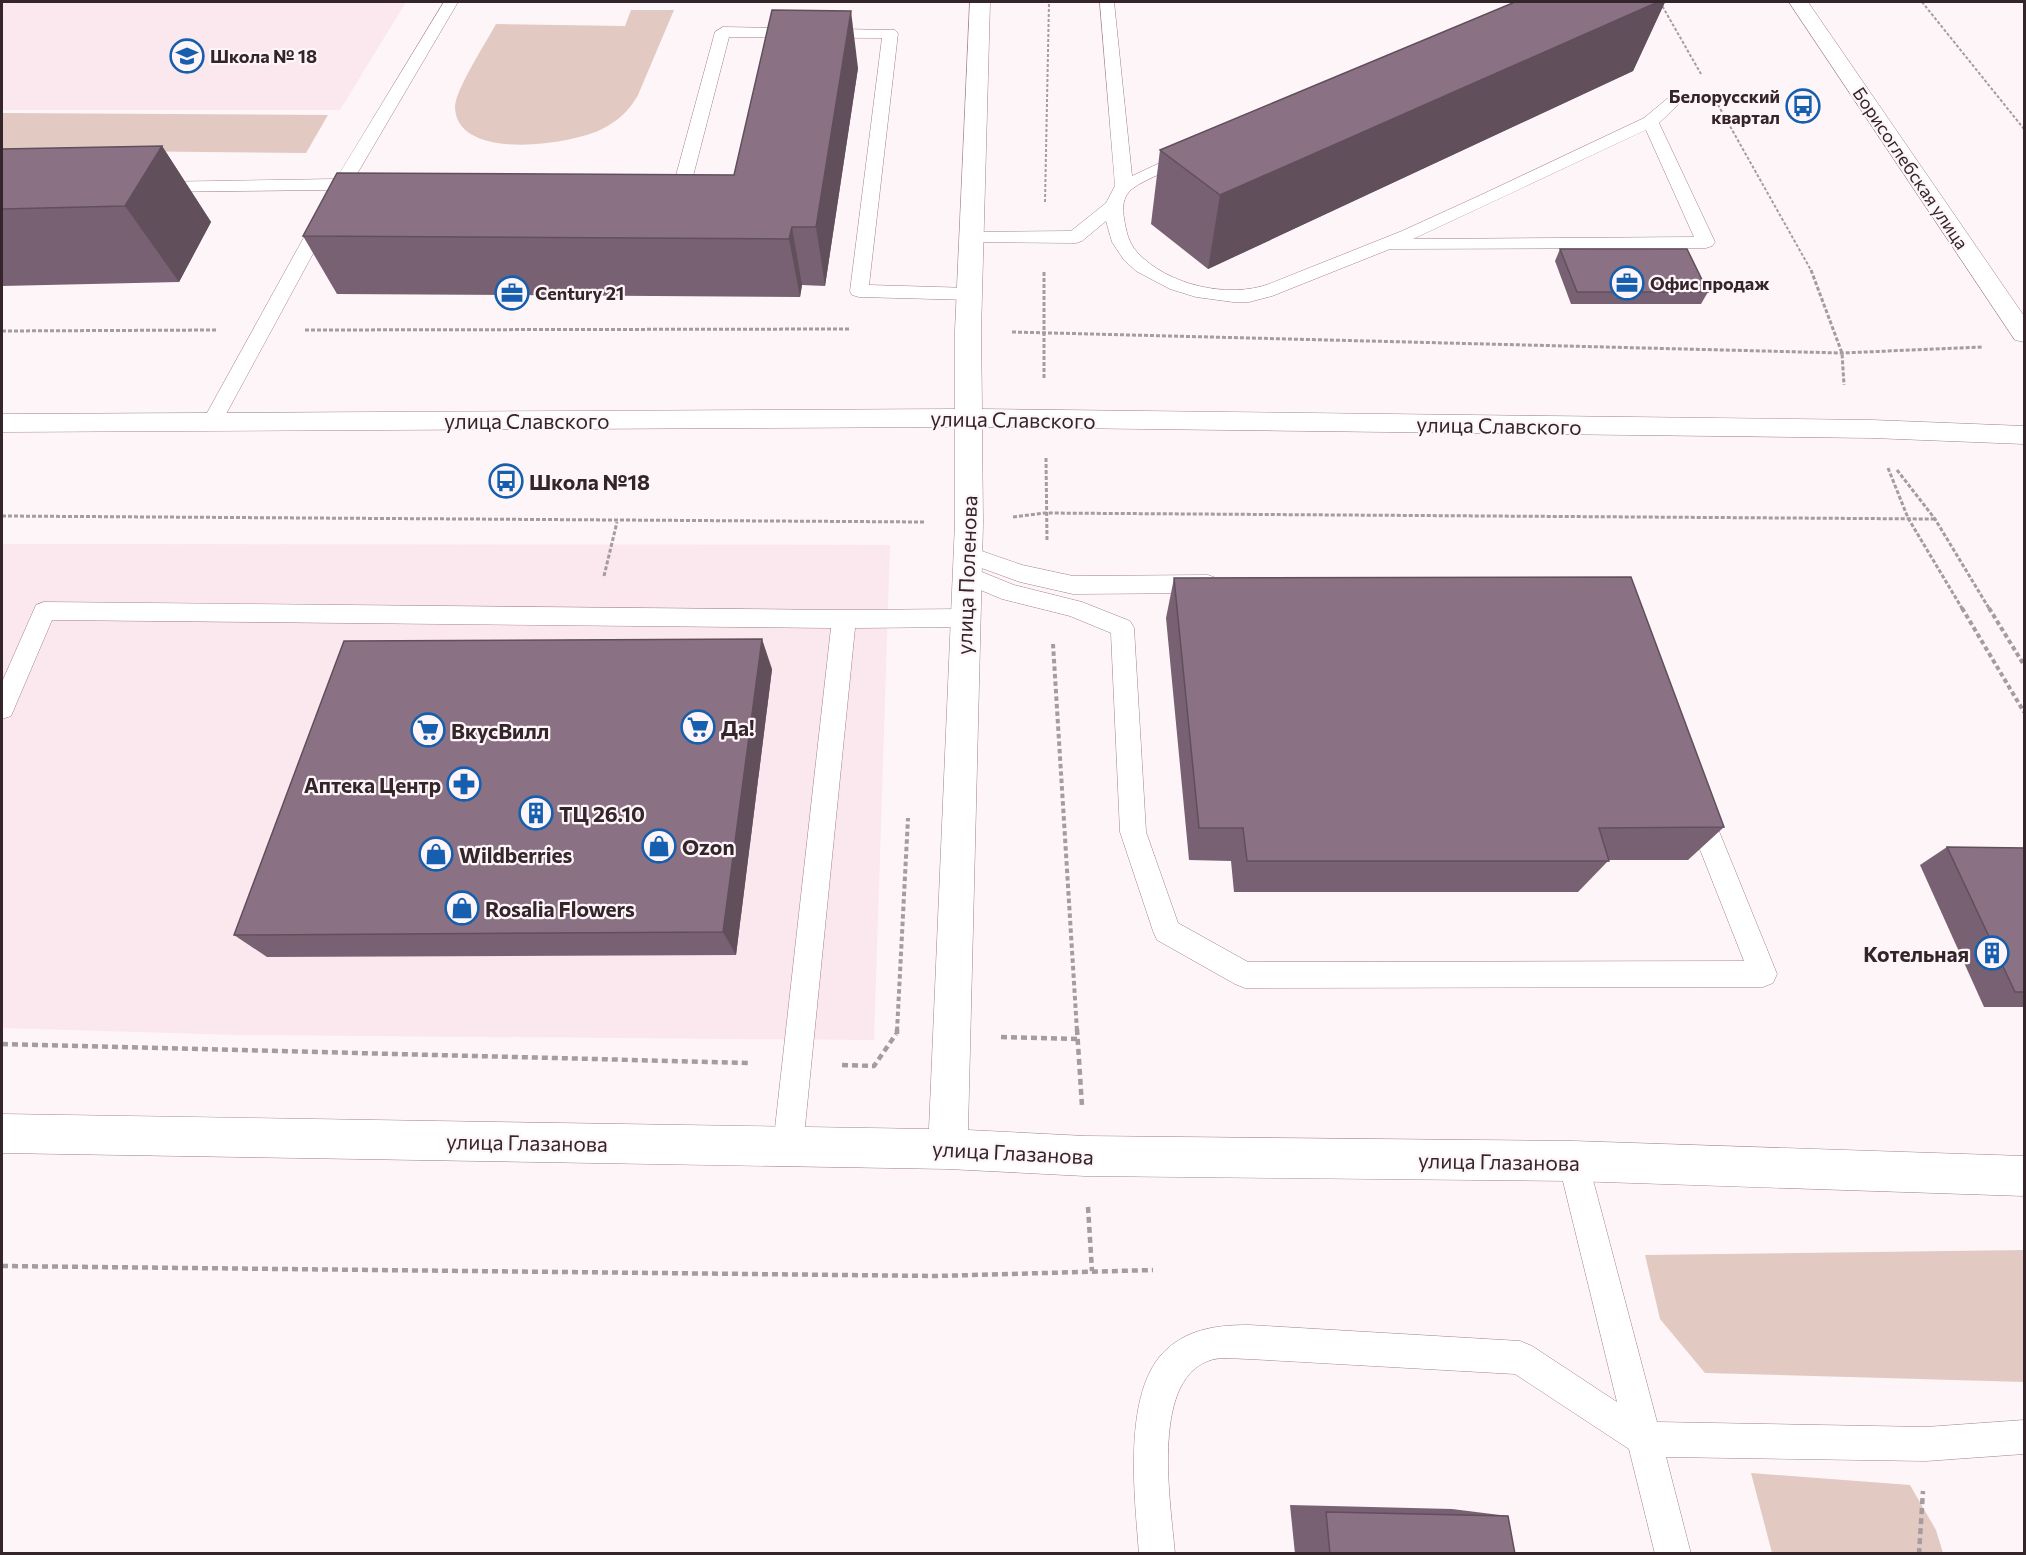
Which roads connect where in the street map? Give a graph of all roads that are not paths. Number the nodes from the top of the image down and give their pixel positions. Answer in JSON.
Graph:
{"nodes":[{"id":1,"x":451,"y":2,"type":"edge"},
{"id":2,"x":980,"y":2,"type":"edge"},
{"id":3,"x":1107,"y":2,"type":"edge"},
{"id":4,"x":1799,"y":2,"type":"edge"},
{"id":5,"x":1674,"y":101,"type":"dead end"},
{"id":6,"x":1650,"y":122,"type":"junction"},
{"id":7,"x":1207,"y":148,"type":"edge"},
{"id":8,"x":342,"y":184,"type":"junction"},
{"id":9,"x":377,"y":184,"type":"edge"},
{"id":10,"x":647,"y":184,"type":"edge"},
{"id":11,"x":1124,"y":186,"type":"junction"},
{"id":12,"x":142,"y":187,"type":"edge"},
{"id":13,"x":1113,"y":207,"type":"junction"},
{"id":14,"x":971,"y":238,"type":"junction"},
{"id":15,"x":1387,"y":245,"type":"junction"},
{"id":16,"x":970,"y":294,"type":"junction"},
{"id":17,"x":2025,"y":334,"type":"edge"},
{"id":18,"x":968,"y":418,"type":"junction"},
{"id":19,"x":212,"y":422,"type":"junction"},
{"id":20,"x":2,"y":423,"type":"edge"},
{"id":21,"x":2025,"y":435,"type":"edge"},
{"id":22,"x":968,"y":550,"type":"junction"},
{"id":23,"x":1229,"y":585,"type":"edge"},
{"id":24,"x":964,"y":618,"type":"junction"},
{"id":25,"x":844,"y":619,"type":"junction"},
{"id":26,"x":2,"y":709,"type":"edge"},
{"id":27,"x":1688,"y":786,"type":"edge"},
{"id":28,"x":2,"y":1134,"type":"edge"},
{"id":29,"x":788,"y":1146,"type":"junction"},
{"id":30,"x":948,"y":1149,"type":"junction"},
{"id":31,"x":1573,"y":1161,"type":"junction"},
{"id":32,"x":2025,"y":1176,"type":"edge"},
{"id":33,"x":2025,"y":1437,"type":"edge"},
{"id":34,"x":1644,"y":1439,"type":"junction"},
{"id":35,"x":1157,"y":1554,"type":"edge"},
{"id":36,"x":1673,"y":1554,"type":"edge"}],
"edges":[{"from":1,"to":8,"type":"lane"},
{"from":2,"to":14,"type":"street","name":"улица Поленова"},
{"from":3,"to":11,"type":"lane"},
{"from":4,"to":17,"type":"street","name":"Борисоглебская улица"},
{"from":5,"to":6,"type":"lane"},
{"from":6,"to":15,"type":"lane"},
{"from":6,"to":15,"type":"lane"},
{"from":7,"to":11,"type":"lane"},
{"from":8,"to":9,"type":"lane"},
{"from":8,"to":12,"type":"lane"},
{"from":8,"to":19,"type":"lane"},
{"from":10,"to":16,"type":"lane"},
{"from":11,"to":13,"type":"lane"},
{"from":13,"to":14,"type":"lane"},
{"from":13,"to":15,"type":"lane"},
{"from":14,"to":16,"type":"street","name":"улица Поленова"},
{"from":16,"to":18,"type":"street","name":"улица Поленова"},
{"from":18,"to":19,"type":"street","name":"улица Славского"},
{"from":18,"to":21,"type":"street","name":"улица Славского"},
{"from":18,"to":22,"type":"street","name":"улица Поленова"},
{"from":19,"to":20,"type":"street","name":"улица Славского"},
{"from":22,"to":23,"type":"lane"},
{"from":22,"to":24,"type":"street","name":"улица Поленова"},
{"from":22,"to":27,"type":"lane"},
{"from":24,"to":25,"type":"lane"},
{"from":24,"to":30,"type":"street","name":"улица Поленова"},
{"from":25,"to":26,"type":"lane"},
{"from":25,"to":29,"type":"lane"},
{"from":28,"to":29,"type":"street","name":"улица Глазанова"},
{"from":29,"to":30,"type":"street","name":"улица Глазанова"},
{"from":30,"to":31,"type":"street","name":"улица Глазанова"},
{"from":31,"to":32,"type":"street","name":"улица Глазанова"},
{"from":31,"to":34,"type":"lane"},
{"from":33,"to":34,"type":"lane"},
{"from":34,"to":35,"type":"lane"},
{"from":34,"to":36,"type":"lane"}]}
